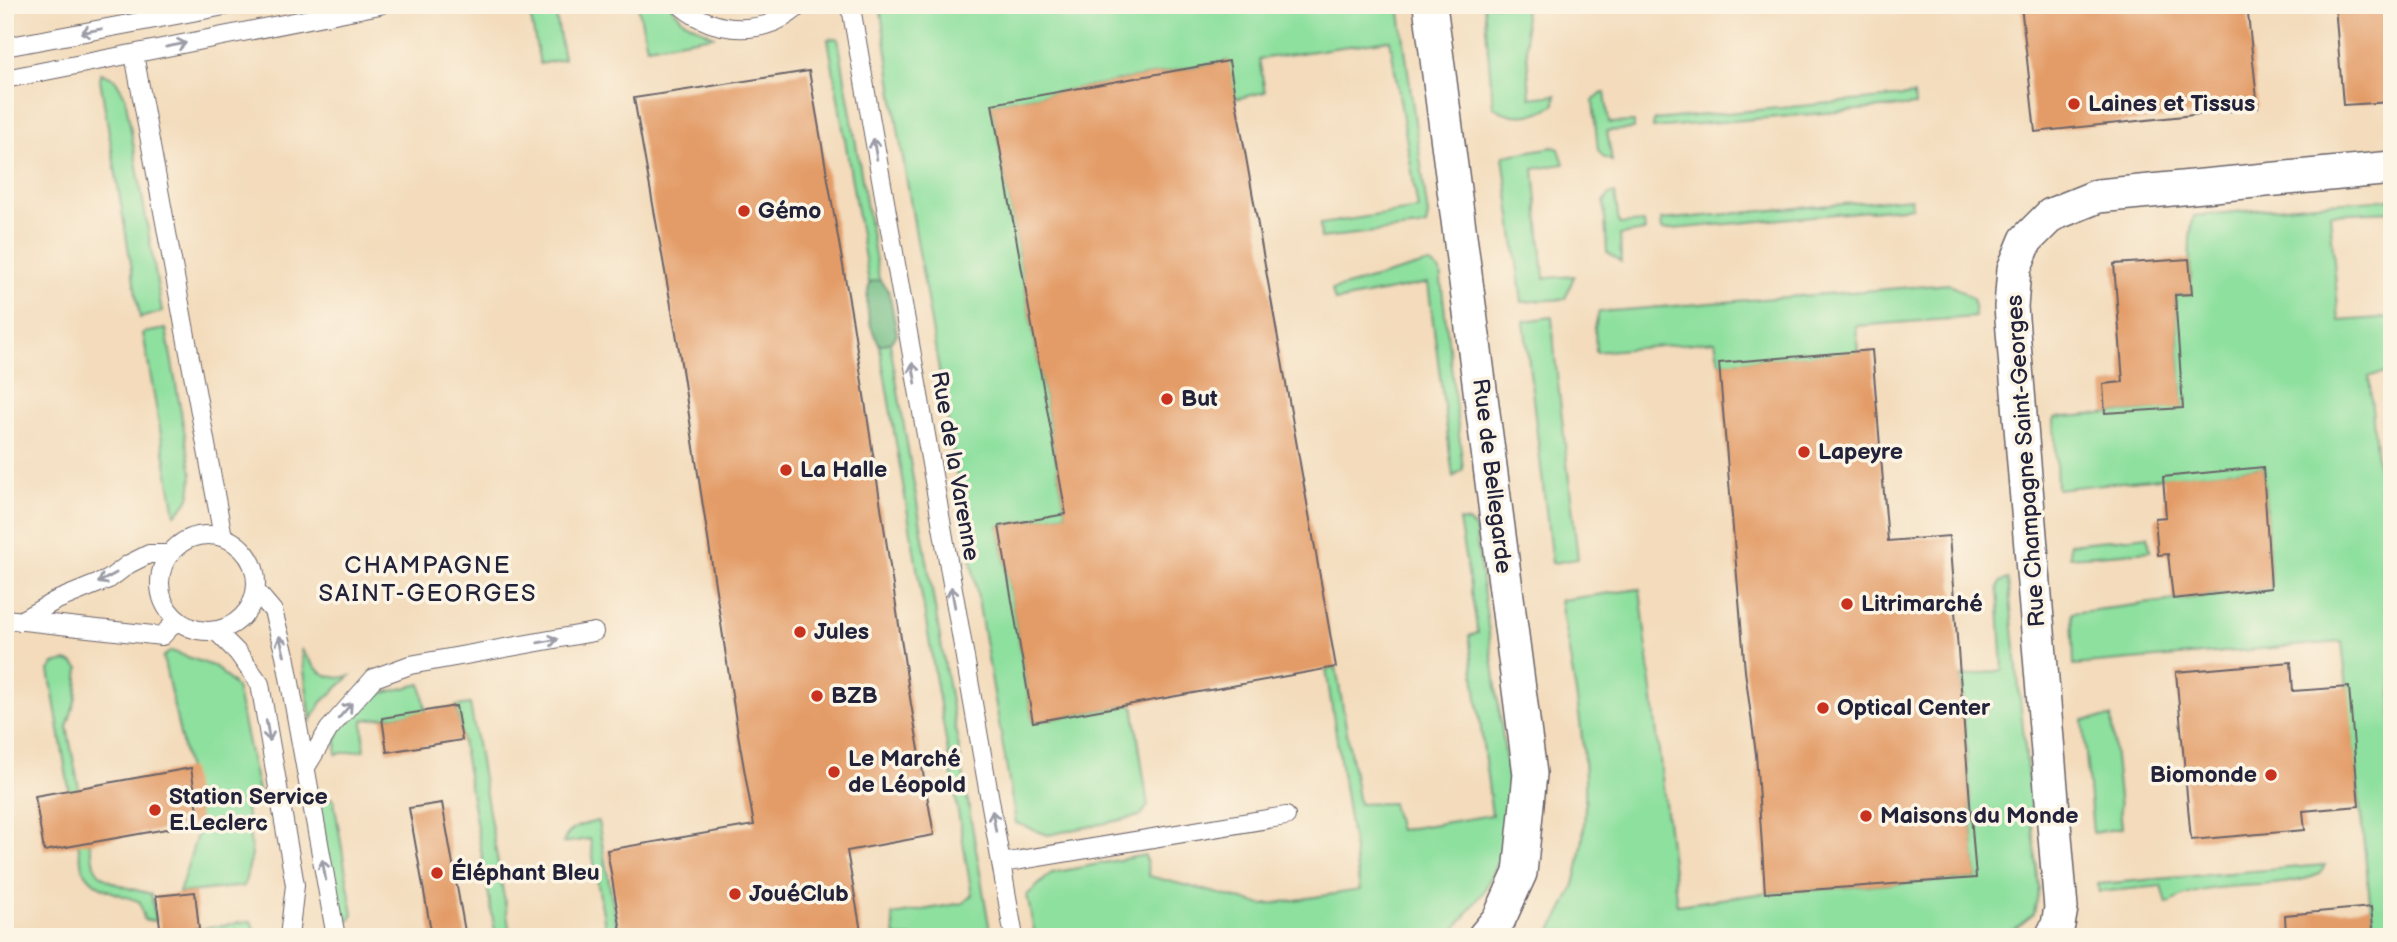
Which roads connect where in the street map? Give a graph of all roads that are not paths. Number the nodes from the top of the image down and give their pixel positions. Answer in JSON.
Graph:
{"nodes":[{"id":1,"x":230,"y":5,"type":"edge"},
{"id":2,"x":380,"y":5,"type":"edge"},
{"id":3,"x":681,"y":5,"type":"edge"},
{"id":4,"x":800,"y":5,"type":"edge"},
{"id":5,"x":846,"y":5,"type":"edge"},
{"id":6,"x":1430,"y":5,"type":"edge"},
{"id":7,"x":5,"y":47,"type":"edge"},
{"id":8,"x":134,"y":54,"type":"junction"},
{"id":9,"x":5,"y":79,"type":"edge"},
{"id":10,"x":2392,"y":168,"type":"edge"},
{"id":11,"x":223,"y":537,"type":"junction"},
{"id":12,"x":169,"y":554,"type":"junction"},
{"id":13,"x":256,"y":591,"type":"junction"},
{"id":14,"x":13,"y":620,"type":"edge"},
{"id":15,"x":177,"y":620,"type":"junction"},
{"id":16,"x":216,"y":631,"type":"junction"},
{"id":17,"x":594,"y":632,"type":"dead end"},
{"id":18,"x":306,"y":767,"type":"junction"},
{"id":19,"x":1286,"y":816,"type":"dead end"},
{"id":20,"x":1002,"y":863,"type":"junction"},
{"id":21,"x":1497,"y":931,"type":"edge"},
{"id":22,"x":289,"y":937,"type":"edge"},
{"id":23,"x":336,"y":937,"type":"edge"},
{"id":24,"x":1014,"y":937,"type":"edge"},
{"id":25,"x":2052,"y":937,"type":"edge"}],
"edges":[{"from":1,"to":7,"type":"lane","one_way":true},
{"from":8,"to":2,"type":"lane","one_way":true},
{"from":3,"to":4,"type":"lane"},
{"from":20,"to":5,"type":"lane","name":"Rue de la Varenne","one_way":true},
{"from":6,"to":21,"type":"street","name":"Rue de Bellegarde"},
{"from":8,"to":9,"type":"lane"},
{"from":8,"to":11,"type":"lane"},
{"from":10,"to":25,"type":"street","name":"Rue Champagne Saint-Georges"},
{"from":11,"to":12,"type":"lane"},
{"from":11,"to":13,"type":"lane"},
{"from":12,"to":14,"type":"lane","one_way":true},
{"from":12,"to":15,"type":"lane"},
{"from":13,"to":16,"type":"lane"},
{"from":18,"to":13,"type":"lane","one_way":true},
{"from":14,"to":15,"type":"lane"},
{"from":15,"to":16,"type":"lane"},
{"from":16,"to":22,"type":"lane","one_way":true},
{"from":18,"to":17,"type":"lane","one_way":true},
{"from":23,"to":18,"type":"lane","one_way":true},
{"from":19,"to":20,"type":"lane"},
{"from":20,"to":24,"type":"lane","name":"Rue de la Varenne"}]}
